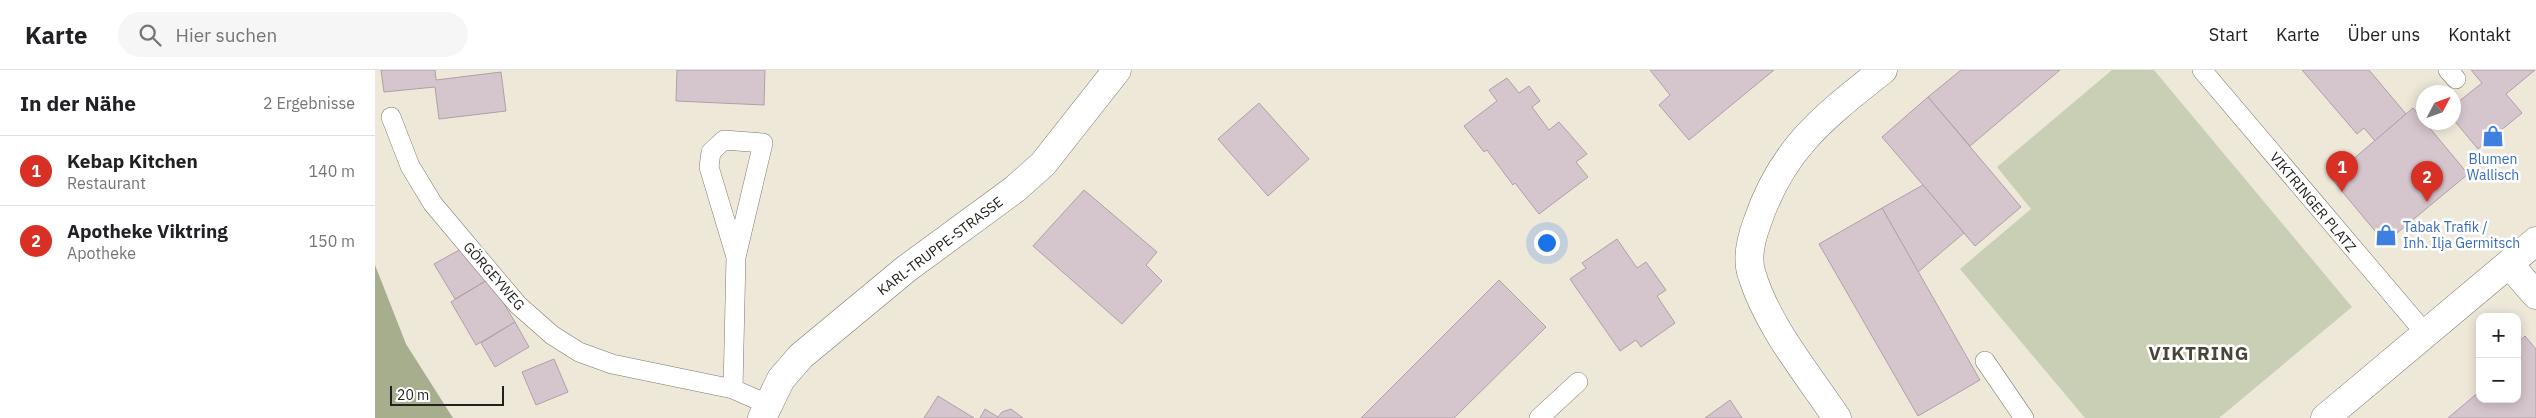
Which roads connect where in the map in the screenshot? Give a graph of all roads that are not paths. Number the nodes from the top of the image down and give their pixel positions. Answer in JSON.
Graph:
{"nodes":[{"id":1,"x":1117,"y":70,"type":"edge"},
{"id":2,"x":1883,"y":70,"type":"edge"},
{"id":3,"x":2202,"y":70,"type":"edge"},
{"id":4,"x":391,"y":118,"type":"dead end"},
{"id":5,"x":2536,"y":241,"type":"edge"},
{"id":6,"x":736,"y":257,"type":"junction"},
{"id":7,"x":2509,"y":264,"type":"junction"},
{"id":8,"x":2536,"y":295,"type":"edge"},
{"id":9,"x":2425,"y":333,"type":"junction"},
{"id":10,"x":1985,"y":361,"type":"dead end"},
{"id":11,"x":1578,"y":382,"type":"dead end"},
{"id":12,"x":733,"y":389,"type":"junction"},
{"id":13,"x":765,"y":411,"type":"edge"},
{"id":14,"x":1539,"y":418,"type":"edge"},
{"id":15,"x":1837,"y":418,"type":"edge"},
{"id":16,"x":2024,"y":418,"type":"edge"},
{"id":17,"x":2325,"y":418,"type":"edge"}],
"edges":[{"from":1,"to":13,"type":"street","name":"KARL-TRUPPE-STRASSE"},
{"from":2,"to":15,"type":"street"},
{"from":3,"to":9,"type":"lane","name":"VIKTRINGER PLATZ"},
{"from":4,"to":12,"type":"lane","name":"GÖRGEYWEG"},
{"from":5,"to":7,"type":"street"},
{"from":6,"to":6,"type":"lane"},
{"from":6,"to":12,"type":"lane"},
{"from":7,"to":8,"type":"street"},
{"from":7,"to":9,"type":"street"},
{"from":9,"to":17,"type":"street"},
{"from":10,"to":16,"type":"lane"},
{"from":11,"to":14,"type":"lane"},
{"from":12,"to":13,"type":"lane","name":"GÖRGEYWEG"}]}
